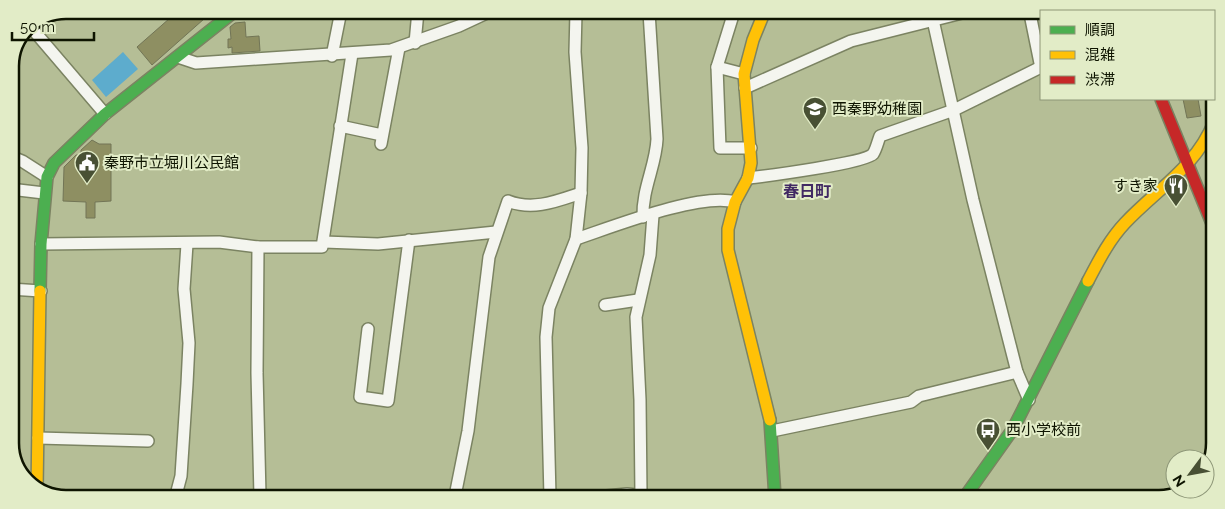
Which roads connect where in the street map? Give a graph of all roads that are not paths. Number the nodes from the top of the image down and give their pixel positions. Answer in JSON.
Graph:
{"nodes":[{"id":1,"x":225,"y":19,"type":"edge"},
{"id":2,"x":339,"y":19,"type":"edge"},
{"id":3,"x":417,"y":19,"type":"edge"},
{"id":4,"x":474,"y":19,"type":"edge"},
{"id":5,"x":576,"y":19,"type":"edge"},
{"id":6,"x":649,"y":19,"type":"edge"},
{"id":7,"x":732,"y":19,"type":"edge"},
{"id":8,"x":762,"y":19,"type":"edge"},
{"id":9,"x":937,"y":19,"type":"edge"},
{"id":10,"x":1031,"y":19,"type":"edge"},
{"id":11,"x":933,"y":20,"type":"junction"},
{"id":12,"x":35,"y":32,"type":"edge"},
{"id":13,"x":415,"y":43,"type":"junction"},
{"id":14,"x":400,"y":48,"type":"junction"},
{"id":15,"x":352,"y":54,"type":"junction"},
{"id":16,"x":332,"y":56,"type":"junction"},
{"id":17,"x":178,"y":57,"type":"junction"},
{"id":18,"x":1040,"y":63,"type":"edge"},
{"id":19,"x":717,"y":66,"type":"junction"},
{"id":20,"x":1040,"y":68,"type":"edge"},
{"id":21,"x":744,"y":74,"type":"junction"},
{"id":22,"x":745,"y":88,"type":"junction"},
{"id":23,"x":1160,"y":100,"type":"edge"},
{"id":24,"x":954,"y":110,"type":"junction"},
{"id":25,"x":105,"y":114,"type":"junction"},
{"id":26,"x":340,"y":126,"type":"junction"},
{"id":27,"x":1206,"y":142,"type":"edge"},
{"id":28,"x":750,"y":148,"type":"junction"},
{"id":29,"x":19,"y":160,"type":"edge"},
{"id":30,"x":1187,"y":165,"type":"junction"},
{"id":31,"x":46,"y":177,"type":"junction"},
{"id":32,"x":748,"y":178,"type":"junction"},
{"id":33,"x":19,"y":191,"type":"edge"},
{"id":34,"x":44,"y":192,"type":"junction"},
{"id":35,"x":581,"y":193,"type":"junction"},
{"id":36,"x":735,"y":202,"type":"junction"},
{"id":37,"x":1206,"y":210,"type":"edge"},
{"id":38,"x":648,"y":216,"type":"junction"},
{"id":39,"x":496,"y":232,"type":"junction"},
{"id":40,"x":576,"y":239,"type":"junction"},
{"id":41,"x":409,"y":240,"type":"junction"},
{"id":42,"x":324,"y":242,"type":"junction"},
{"id":43,"x":41,"y":244,"type":"junction"},
{"id":44,"x":187,"y":244,"type":"junction"},
{"id":45,"x":258,"y":247,"type":"junction"},
{"id":46,"x":19,"y":290,"type":"edge"},
{"id":47,"x":41,"y":291,"type":"junction"},
{"id":48,"x":638,"y":300,"type":"junction"},
{"id":49,"x":604,"y":305,"type":"dead end"},
{"id":50,"x":368,"y":330,"type":"dead end"},
{"id":51,"x":1017,"y":372,"type":"junction"},
{"id":52,"x":1028,"y":400,"type":"junction"},
{"id":53,"x":772,"y":431,"type":"junction"},
{"id":54,"x":38,"y":438,"type":"junction"},
{"id":55,"x":148,"y":441,"type":"dead end"},
{"id":56,"x":37,"y":480,"type":"edge"},
{"id":57,"x":177,"y":490,"type":"edge"},
{"id":58,"x":260,"y":490,"type":"edge"},
{"id":59,"x":456,"y":490,"type":"edge"},
{"id":60,"x":550,"y":490,"type":"edge"},
{"id":61,"x":641,"y":490,"type":"edge"},
{"id":62,"x":775,"y":490,"type":"edge"},
{"id":63,"x":970,"y":490,"type":"edge"}],
"edges":[{"from":1,"to":17,"type":"main road"},
{"from":2,"to":16,"type":"street"},
{"from":3,"to":13,"type":"street"},
{"from":4,"to":13,"type":"street"},
{"from":5,"to":35,"type":"street"},
{"from":6,"to":38,"type":"street"},
{"from":7,"to":19,"type":"street"},
{"from":8,"to":21,"type":"main road"},
{"from":9,"to":11,"type":"street"},
{"from":10,"to":18,"type":"street"},
{"from":11,"to":22,"type":"street"},
{"from":11,"to":24,"type":"street"},
{"from":12,"to":25,"type":"street"},
{"from":13,"to":14,"type":"street"},
{"from":14,"to":15,"type":"street"},
{"from":14,"to":26,"type":"street"},
{"from":15,"to":16,"type":"street"},
{"from":15,"to":26,"type":"street"},
{"from":16,"to":17,"type":"street"},
{"from":17,"to":25,"type":"main road"},
{"from":19,"to":21,"type":"street"},
{"from":19,"to":28,"type":"street"},
{"from":20,"to":24,"type":"street"},
{"from":21,"to":22,"type":"main road"},
{"from":22,"to":28,"type":"main road"},
{"from":23,"to":30,"type":"main road"},
{"from":24,"to":32,"type":"street"},
{"from":24,"to":51,"type":"street"},
{"from":25,"to":31,"type":"main road"},
{"from":26,"to":42,"type":"street"},
{"from":27,"to":30,"type":"main road"},
{"from":28,"to":32,"type":"main road"},
{"from":29,"to":31,"type":"street"},
{"from":30,"to":37,"type":"main road"},
{"from":30,"to":52,"type":"main road"},
{"from":31,"to":34,"type":"main road"},
{"from":32,"to":36,"type":"main road"},
{"from":33,"to":34,"type":"street"},
{"from":34,"to":43,"type":"main road"},
{"from":35,"to":39,"type":"street"},
{"from":35,"to":40,"type":"street"},
{"from":36,"to":38,"type":"street"},
{"from":36,"to":53,"type":"main road"},
{"from":38,"to":40,"type":"street"},
{"from":38,"to":48,"type":"street"},
{"from":39,"to":41,"type":"street"},
{"from":39,"to":59,"type":"street"},
{"from":40,"to":60,"type":"street"},
{"from":41,"to":42,"type":"street"},
{"from":41,"to":50,"type":"street"},
{"from":42,"to":45,"type":"street"},
{"from":43,"to":44,"type":"street"},
{"from":43,"to":47,"type":"main road"},
{"from":44,"to":45,"type":"street"},
{"from":44,"to":57,"type":"street"},
{"from":45,"to":58,"type":"street"},
{"from":46,"to":47,"type":"street"},
{"from":47,"to":54,"type":"main road"},
{"from":48,"to":49,"type":"street"},
{"from":48,"to":61,"type":"street"},
{"from":51,"to":52,"type":"street"},
{"from":51,"to":53,"type":"street"},
{"from":52,"to":63,"type":"main road"},
{"from":53,"to":62,"type":"main road"},
{"from":54,"to":55,"type":"street"},
{"from":54,"to":56,"type":"main road"}]}
